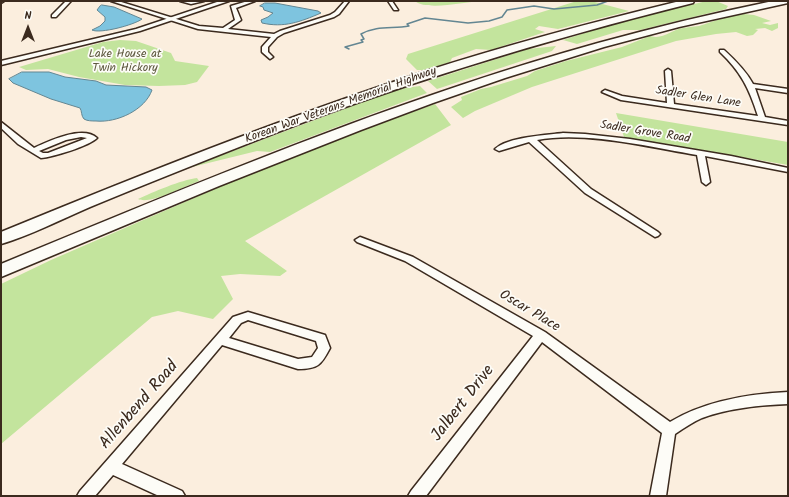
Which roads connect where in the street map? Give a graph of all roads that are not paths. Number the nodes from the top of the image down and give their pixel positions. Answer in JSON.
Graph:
{"nodes":[{"id":1,"x":69,"y":1,"type":"edge"},
{"id":2,"x":113,"y":1,"type":"edge"},
{"id":3,"x":182,"y":1,"type":"edge"},
{"id":4,"x":202,"y":1,"type":"edge"},
{"id":5,"x":217,"y":1,"type":"edge"},
{"id":6,"x":226,"y":1,"type":"edge"},
{"id":7,"x":253,"y":1,"type":"edge"},
{"id":8,"x":347,"y":1,"type":"edge"},
{"id":9,"x":390,"y":1,"type":"edge"},
{"id":10,"x":690,"y":1,"type":"edge"},
{"id":11,"x":785,"y":1,"type":"edge"},
{"id":12,"x":788,"y":4,"type":"edge"},
{"id":13,"x":750,"y":8,"type":"junction"},
{"id":14,"x":396,"y":9,"type":"dead end"},
{"id":15,"x":54,"y":16,"type":"dead end"},
{"id":16,"x":172,"y":18,"type":"junction"},
{"id":17,"x":224,"y":29,"type":"junction"},
{"id":18,"x":275,"y":36,"type":"junction"},
{"id":19,"x":722,"y":51,"type":"dead end"},
{"id":20,"x":270,"y":57,"type":"dead end"},
{"id":21,"x":1,"y":59,"type":"edge"},
{"id":22,"x":1,"y":62,"type":"edge"},
{"id":23,"x":668,"y":71,"type":"dead end"},
{"id":24,"x":752,"y":86,"type":"junction"},
{"id":25,"x":788,"y":91,"type":"edge"},
{"id":26,"x":605,"y":92,"type":"dead end"},
{"id":27,"x":670,"y":105,"type":"junction"},
{"id":28,"x":762,"y":119,"type":"junction"},
{"id":29,"x":788,"y":123,"type":"edge"},
{"id":30,"x":1,"y":124,"type":"edge"},
{"id":31,"x":532,"y":140,"type":"junction"},
{"id":32,"x":499,"y":149,"type":"dead end"},
{"id":33,"x":33,"y":151,"type":"junction"},
{"id":34,"x":702,"y":154,"type":"junction"},
{"id":35,"x":788,"y":170,"type":"edge"},
{"id":36,"x":706,"y":182,"type":"dead end"},
{"id":37,"x":114,"y":224,"type":"junction"},
{"id":38,"x":655,"y":234,"type":"dead end"},
{"id":39,"x":1,"y":238,"type":"edge"},
{"id":40,"x":360,"y":240,"type":"dead end"},
{"id":41,"x":1,"y":271,"type":"edge"},
{"id":42,"x":1,"y":277,"type":"edge"},
{"id":43,"x":541,"y":335,"type":"junction"},
{"id":44,"x":221,"y":340,"type":"junction"},
{"id":45,"x":788,"y":398,"type":"edge"},
{"id":46,"x":669,"y":430,"type":"junction"},
{"id":47,"x":111,"y":467,"type":"junction"},
{"id":48,"x":85,"y":496,"type":"edge"},
{"id":49,"x":177,"y":496,"type":"edge"},
{"id":50,"x":416,"y":496,"type":"edge"},
{"id":51,"x":658,"y":496,"type":"edge"}],
"edges":[{"from":1,"to":15,"type":"street"},
{"from":2,"to":16,"type":"street"},
{"from":3,"to":4,"type":"street"},
{"from":5,"to":16,"type":"street"},
{"from":6,"to":16,"type":"street"},
{"from":7,"to":17,"type":"street"},
{"from":8,"to":18,"type":"street"},
{"from":9,"to":14,"type":"street"},
{"from":10,"to":39,"type":"highway","name":"Korean War Veterans Memorial Highway"},
{"from":11,"to":13,"type":"highway","name":"Korean War Veterans Memorial Highway"},
{"from":12,"to":13,"type":"highway"},
{"from":13,"to":37,"type":"highway","name":"Korean War Veterans Memorial Highway"},
{"from":16,"to":17,"type":"street"},
{"from":16,"to":21,"type":"street"},
{"from":16,"to":22,"type":"street"},
{"from":17,"to":18,"type":"street"},
{"from":18,"to":20,"type":"street"},
{"from":19,"to":24,"type":"street"},
{"from":23,"to":27,"type":"street"},
{"from":24,"to":25,"type":"street"},
{"from":24,"to":28,"type":"street"},
{"from":26,"to":27,"type":"street","name":"Sadler Glen Lane"},
{"from":27,"to":28,"type":"street","name":"Sadler Glen Lane"},
{"from":28,"to":29,"type":"street","name":"Sadler Glen Lane"},
{"from":30,"to":33,"type":"street"},
{"from":31,"to":32,"type":"street","name":"Sadler Grove Road"},
{"from":31,"to":34,"type":"street","name":"Sadler Grove Road"},
{"from":31,"to":38,"type":"street"},
{"from":33,"to":33,"type":"street"},
{"from":34,"to":35,"type":"street","name":"Sadler Grove Road"},
{"from":34,"to":36,"type":"street"},
{"from":37,"to":41,"type":"highway"},
{"from":37,"to":42,"type":"highway"},
{"from":40,"to":43,"type":"street","name":"Oscar Place"},
{"from":43,"to":46,"type":"street","name":"Oscar Place"},
{"from":43,"to":50,"type":"street","name":"Jalbert Drive"},
{"from":44,"to":44,"type":"street","name":"Allenbend Road"},
{"from":44,"to":47,"type":"street","name":"Allenbend Road"},
{"from":45,"to":46,"type":"street"},
{"from":46,"to":51,"type":"street"},
{"from":47,"to":48,"type":"street","name":"Allenbend Road"},
{"from":47,"to":49,"type":"street"}]}
